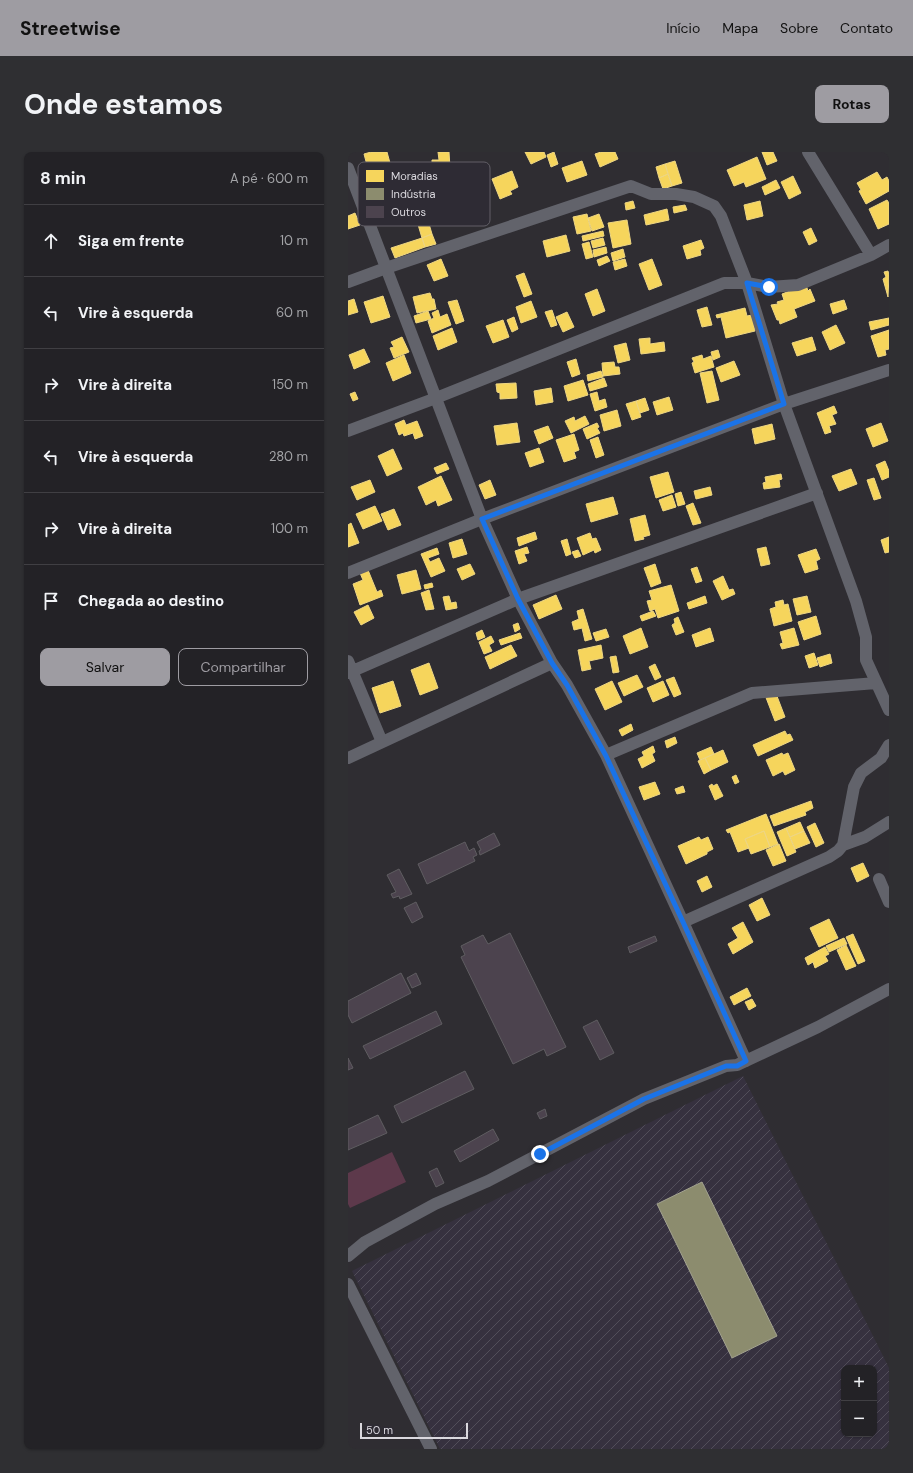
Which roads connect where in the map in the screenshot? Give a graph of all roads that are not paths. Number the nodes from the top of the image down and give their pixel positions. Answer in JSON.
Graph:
{"nodes":[{"id":1,"x":808,"y":152,"type":"edge"},
{"id":2,"x":348,"y":168,"type":"edge"},
{"id":3,"x":358,"y":194,"type":"edge"},
{"id":4,"x":370,"y":226,"type":"edge"},
{"id":5,"x":889,"y":245,"type":"edge"},
{"id":6,"x":871,"y":255,"type":"junction"},
{"id":7,"x":386,"y":268,"type":"junction"},
{"id":8,"x":348,"y":282,"type":"edge"},
{"id":9,"x":747,"y":283,"type":"junction"},
{"id":10,"x":889,"y":370,"type":"edge"},
{"id":11,"x":436,"y":398,"type":"junction"},
{"id":12,"x":784,"y":404,"type":"junction"},
{"id":13,"x":348,"y":431,"type":"edge"},
{"id":14,"x":817,"y":493,"type":"junction"},
{"id":15,"x":482,"y":519,"type":"junction"},
{"id":16,"x":348,"y":573,"type":"edge"},
{"id":17,"x":518,"y":599,"type":"junction"},
{"id":18,"x":552,"y":663,"type":"junction"},
{"id":19,"x":349,"y":668,"type":"edge"},
{"id":20,"x":876,"y":683,"type":"junction"},
{"id":21,"x":889,"y":710,"type":"edge"},
{"id":22,"x":382,"y":742,"type":"junction"},
{"id":23,"x":889,"y":745,"type":"edge"},
{"id":24,"x":606,"y":756,"type":"junction"},
{"id":25,"x":348,"y":758,"type":"edge"},
{"id":26,"x":889,"y":822,"type":"edge"},
{"id":27,"x":843,"y":845,"type":"junction"},
{"id":28,"x":879,"y":879,"type":"dead end"},
{"id":29,"x":889,"y":902,"type":"edge"},
{"id":30,"x":683,"y":922,"type":"junction"},
{"id":31,"x":889,"y":989,"type":"edge"},
{"id":32,"x":746,"y":1061,"type":"junction"},
{"id":33,"x":348,"y":1256,"type":"edge"},
{"id":34,"x":348,"y":1284,"type":"edge"},
{"id":35,"x":431,"y":1449,"type":"edge"}],
"edges":[{"from":1,"to":6,"type":"street"},
{"from":2,"to":3,"type":"street"},
{"from":4,"to":7,"type":"street"},
{"from":5,"to":6,"type":"street"},
{"from":6,"to":9,"type":"street"},
{"from":7,"to":8,"type":"street"},
{"from":7,"to":9,"type":"street"},
{"from":7,"to":11,"type":"street"},
{"from":9,"to":11,"type":"street"},
{"from":9,"to":12,"type":"street"},
{"from":10,"to":12,"type":"street"},
{"from":11,"to":13,"type":"street"},
{"from":11,"to":15,"type":"street"},
{"from":12,"to":14,"type":"street"},
{"from":12,"to":15,"type":"street"},
{"from":14,"to":17,"type":"street"},
{"from":14,"to":20,"type":"street"},
{"from":15,"to":16,"type":"street"},
{"from":15,"to":17,"type":"street"},
{"from":17,"to":18,"type":"street"},
{"from":17,"to":19,"type":"street"},
{"from":18,"to":22,"type":"street"},
{"from":18,"to":24,"type":"street"},
{"from":19,"to":22,"type":"street"},
{"from":20,"to":21,"type":"street"},
{"from":20,"to":24,"type":"street"},
{"from":22,"to":25,"type":"street"},
{"from":23,"to":27,"type":"street"},
{"from":24,"to":30,"type":"street"},
{"from":26,"to":27,"type":"street"},
{"from":27,"to":30,"type":"street"},
{"from":28,"to":29,"type":"street"},
{"from":30,"to":32,"type":"street"},
{"from":31,"to":32,"type":"street"},
{"from":32,"to":33,"type":"street"},
{"from":34,"to":35,"type":"street"}]}
